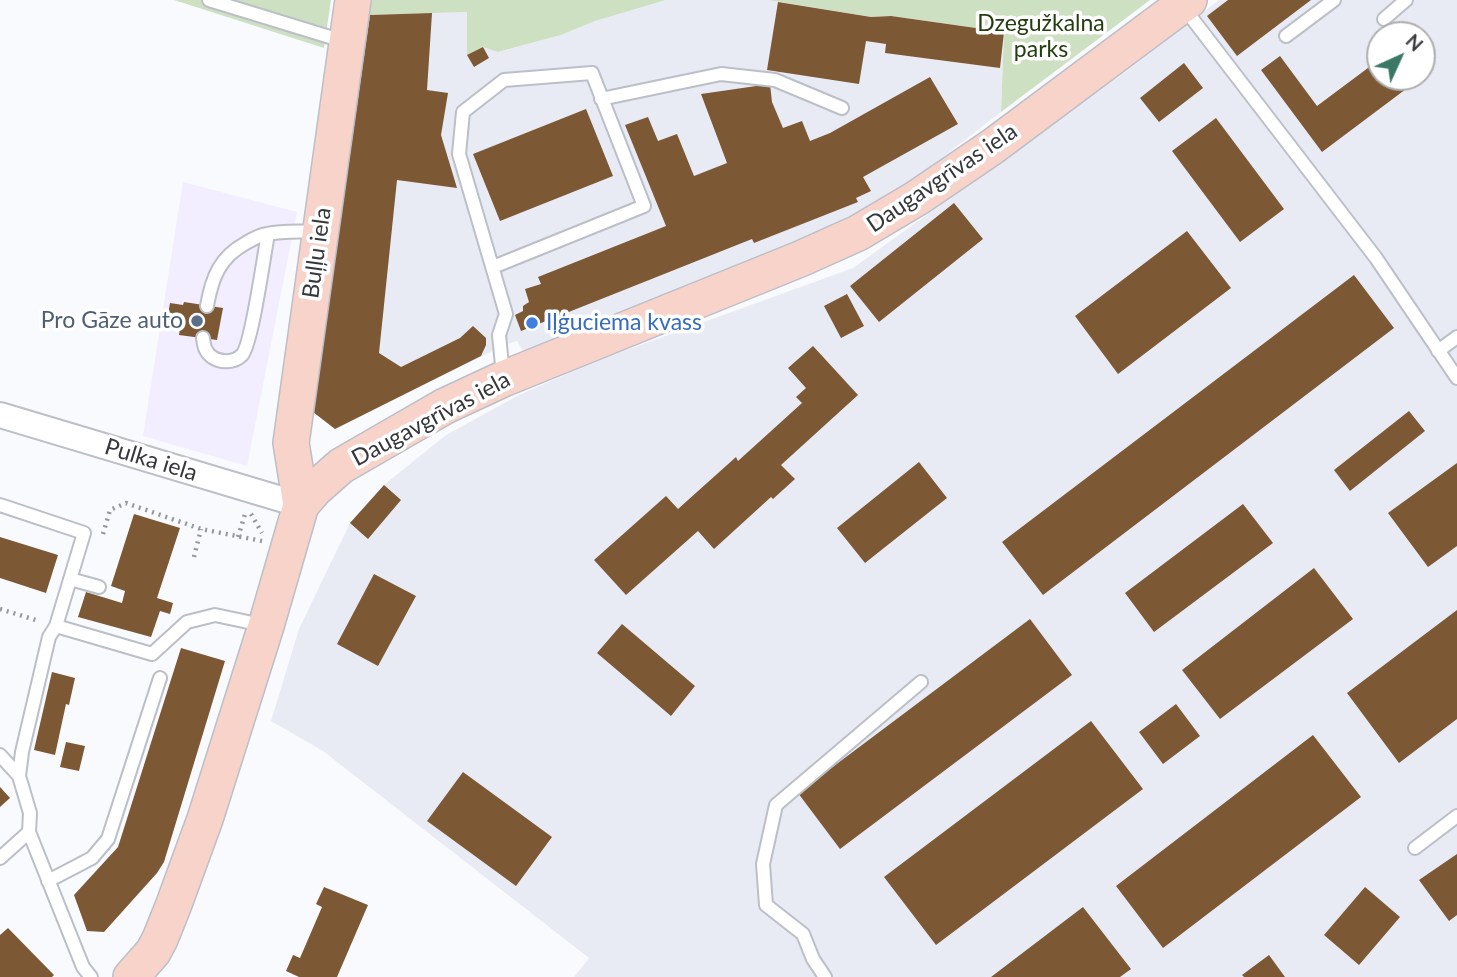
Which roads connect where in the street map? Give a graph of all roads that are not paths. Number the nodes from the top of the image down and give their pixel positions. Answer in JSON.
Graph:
{"nodes":[{"id":1,"x":209,"y":0,"type":"edge"},
{"id":2,"x":353,"y":0,"type":"edge"},
{"id":3,"x":1334,"y":0,"type":"edge"},
{"id":4,"x":1406,"y":0,"type":"edge"},
{"id":5,"x":1185,"y":3,"type":"edge"},
{"id":6,"x":1384,"y":19,"type":"dead end"},
{"id":7,"x":1286,"y":36,"type":"dead end"},
{"id":8,"x":347,"y":43,"type":"junction"},
{"id":9,"x":601,"y":99,"type":"junction"},
{"id":10,"x":842,"y":108,"type":"dead end"},
{"id":11,"x":320,"y":231,"type":"junction"},
{"id":12,"x":268,"y":234,"type":"junction"},
{"id":13,"x":493,"y":267,"type":"junction"},
{"id":14,"x":207,"y":306,"type":"dead end"},
{"id":15,"x":1457,"y":337,"type":"edge"},
{"id":16,"x":203,"y":338,"type":"dead end"},
{"id":17,"x":1438,"y":351,"type":"junction"},
{"id":18,"x":1457,"y":378,"type":"edge"},
{"id":19,"x":503,"y":379,"type":"junction"},
{"id":20,"x":0,"y":415,"type":"edge"},
{"id":21,"x":0,"y":505,"type":"edge"},
{"id":22,"x":301,"y":505,"type":"junction"},
{"id":23,"x":70,"y":579,"type":"junction"},
{"id":24,"x":99,"y":587,"type":"dead end"},
{"id":25,"x":56,"y":626,"type":"junction"},
{"id":26,"x":266,"y":626,"type":"junction"},
{"id":27,"x":160,"y":678,"type":"dead end"},
{"id":28,"x":921,"y":682,"type":"dead end"},
{"id":29,"x":0,"y":755,"type":"edge"},
{"id":30,"x":19,"y":776,"type":"junction"},
{"id":31,"x":1457,"y":816,"type":"edge"},
{"id":32,"x":29,"y":832,"type":"junction"},
{"id":33,"x":1415,"y":848,"type":"dead end"},
{"id":34,"x":0,"y":858,"type":"edge"},
{"id":35,"x":48,"y":881,"type":"junction"},
{"id":36,"x":91,"y":977,"type":"edge"},
{"id":37,"x":131,"y":977,"type":"edge"},
{"id":38,"x":825,"y":977,"type":"edge"}],
"edges":[{"from":1,"to":8,"type":"lane"},
{"from":2,"to":8,"type":"main road","name":"Buļļu iela"},
{"from":3,"to":7,"type":"lane"},
{"from":4,"to":6,"type":"lane"},
{"from":5,"to":17,"type":"lane"},
{"from":5,"to":19,"type":"main road","name":"Daugavgrīvas iela"},
{"from":8,"to":11,"type":"main road","name":"Buļļu iela"},
{"from":9,"to":10,"type":"lane"},
{"from":9,"to":13,"type":"lane"},
{"from":9,"to":13,"type":"lane"},
{"from":11,"to":12,"type":"lane"},
{"from":11,"to":22,"type":"main road","name":"Buļļu iela"},
{"from":12,"to":14,"type":"lane"},
{"from":12,"to":16,"type":"lane"},
{"from":13,"to":19,"type":"lane"},
{"from":15,"to":17,"type":"lane"},
{"from":17,"to":18,"type":"lane"},
{"from":19,"to":22,"type":"main road","name":"Daugavgrīvas iela"},
{"from":20,"to":22,"type":"street","name":"Pulka iela"},
{"from":21,"to":23,"type":"lane"},
{"from":22,"to":26,"type":"main road","name":"Daugavgrīvas iela"},
{"from":23,"to":24,"type":"lane"},
{"from":23,"to":25,"type":"lane"},
{"from":25,"to":26,"type":"lane"},
{"from":25,"to":30,"type":"lane"},
{"from":26,"to":37,"type":"main road","name":"Daugavgrīvas iela"},
{"from":27,"to":35,"type":"lane"},
{"from":28,"to":38,"type":"lane"},
{"from":29,"to":30,"type":"lane"},
{"from":30,"to":32,"type":"lane"},
{"from":31,"to":33,"type":"lane"},
{"from":32,"to":34,"type":"lane"},
{"from":32,"to":35,"type":"lane"},
{"from":35,"to":36,"type":"lane"}]}
